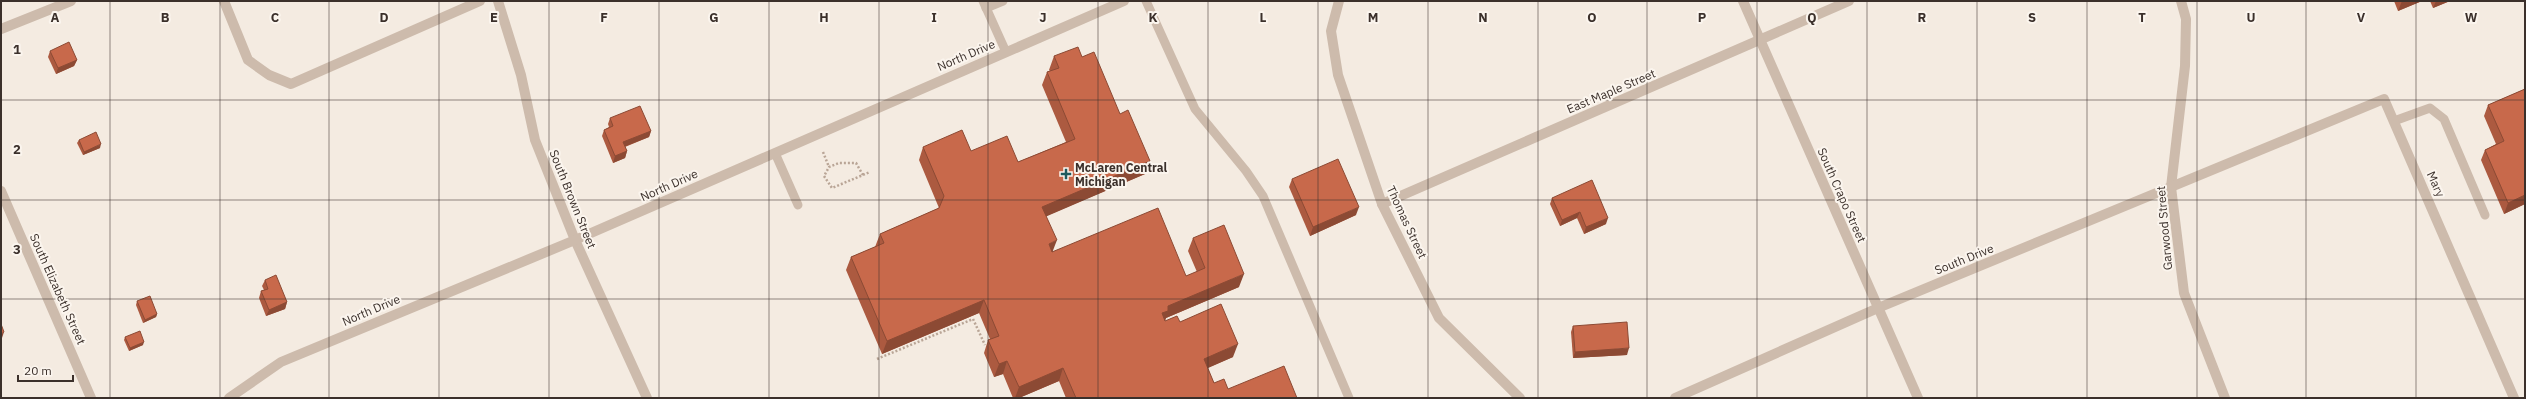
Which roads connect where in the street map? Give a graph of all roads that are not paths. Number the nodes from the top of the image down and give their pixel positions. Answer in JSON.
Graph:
{"nodes":[{"id":1,"x":71,"y":1,"type":"edge"},
{"id":2,"x":224,"y":1,"type":"edge"},
{"id":3,"x":480,"y":1,"type":"edge"},
{"id":4,"x":498,"y":1,"type":"edge"},
{"id":5,"x":1002,"y":1,"type":"edge"},
{"id":6,"x":1124,"y":1,"type":"edge"},
{"id":7,"x":1146,"y":1,"type":"edge"},
{"id":8,"x":1339,"y":1,"type":"edge"},
{"id":9,"x":1743,"y":1,"type":"edge"},
{"id":10,"x":1849,"y":1,"type":"edge"},
{"id":11,"x":2180,"y":1,"type":"edge"},
{"id":12,"x":984,"y":5,"type":"edge"},
{"id":13,"x":1,"y":29,"type":"edge"},
{"id":14,"x":1760,"y":40,"type":"junction"},
{"id":15,"x":1006,"y":52,"type":"junction"},
{"id":16,"x":2394,"y":121,"type":"junction"},
{"id":17,"x":2266,"y":148,"type":"joint"},
{"id":18,"x":775,"y":153,"type":"junction"},
{"id":19,"x":2171,"y":187,"type":"junction"},
{"id":20,"x":1,"y":191,"type":"edge"},
{"id":21,"x":1382,"y":204,"type":"junction"},
{"id":22,"x":798,"y":205,"type":"dead end"},
{"id":23,"x":2485,"y":215,"type":"dead end"},
{"id":24,"x":575,"y":240,"type":"junction"},
{"id":25,"x":1878,"y":308,"type":"junction"},
{"id":26,"x":91,"y":398,"type":"edge"},
{"id":27,"x":229,"y":398,"type":"edge"},
{"id":28,"x":647,"y":398,"type":"edge"},
{"id":29,"x":1349,"y":398,"type":"edge"},
{"id":30,"x":1520,"y":398,"type":"edge"},
{"id":31,"x":1674,"y":398,"type":"edge"},
{"id":32,"x":1918,"y":398,"type":"edge"},
{"id":33,"x":2225,"y":398,"type":"edge"},
{"id":34,"x":2514,"y":398,"type":"edge"}],
"edges":[{"from":1,"to":13,"type":"street"},
{"from":2,"to":3,"type":"street"},
{"from":4,"to":24,"type":"street","name":"South Brown Street"},
{"from":5,"to":12,"type":"lane"},
{"from":6,"to":15,"type":"street","name":"North Drive"},
{"from":7,"to":29,"type":"lane"},
{"from":8,"to":21,"type":"street","name":"Thomas Street"},
{"from":9,"to":14,"type":"street","name":"South Crapo Street"},
{"from":10,"to":14,"type":"street","name":"East Maple Street"},
{"from":11,"to":19,"type":"street","name":"Garwood Street"},
{"from":12,"to":15,"type":"lane"},
{"from":14,"to":21,"type":"street","name":"East Maple Street"},
{"from":14,"to":25,"type":"street","name":"South Crapo Street"},
{"from":15,"to":18,"type":"street","name":"North Drive"},
{"from":16,"to":17,"type":"street","name":"Mary"},
{"from":16,"to":23,"type":"lane"},
{"from":16,"to":34,"type":"street","name":"Mary"},
{"from":17,"to":19,"type":"street","name":"South Drive"},
{"from":18,"to":22,"type":"lane"},
{"from":18,"to":24,"type":"street","name":"North Drive"},
{"from":19,"to":25,"type":"street","name":"South Drive"},
{"from":19,"to":33,"type":"street","name":"Garwood Street"},
{"from":20,"to":26,"type":"street","name":"South Elizabeth Street"},
{"from":21,"to":30,"type":"street","name":"Thomas Street"},
{"from":24,"to":27,"type":"street","name":"North Drive"},
{"from":24,"to":28,"type":"street","name":"South Brown Street"},
{"from":25,"to":31,"type":"street","name":"South Drive"},
{"from":25,"to":32,"type":"street","name":"South Crapo Street"}]}
